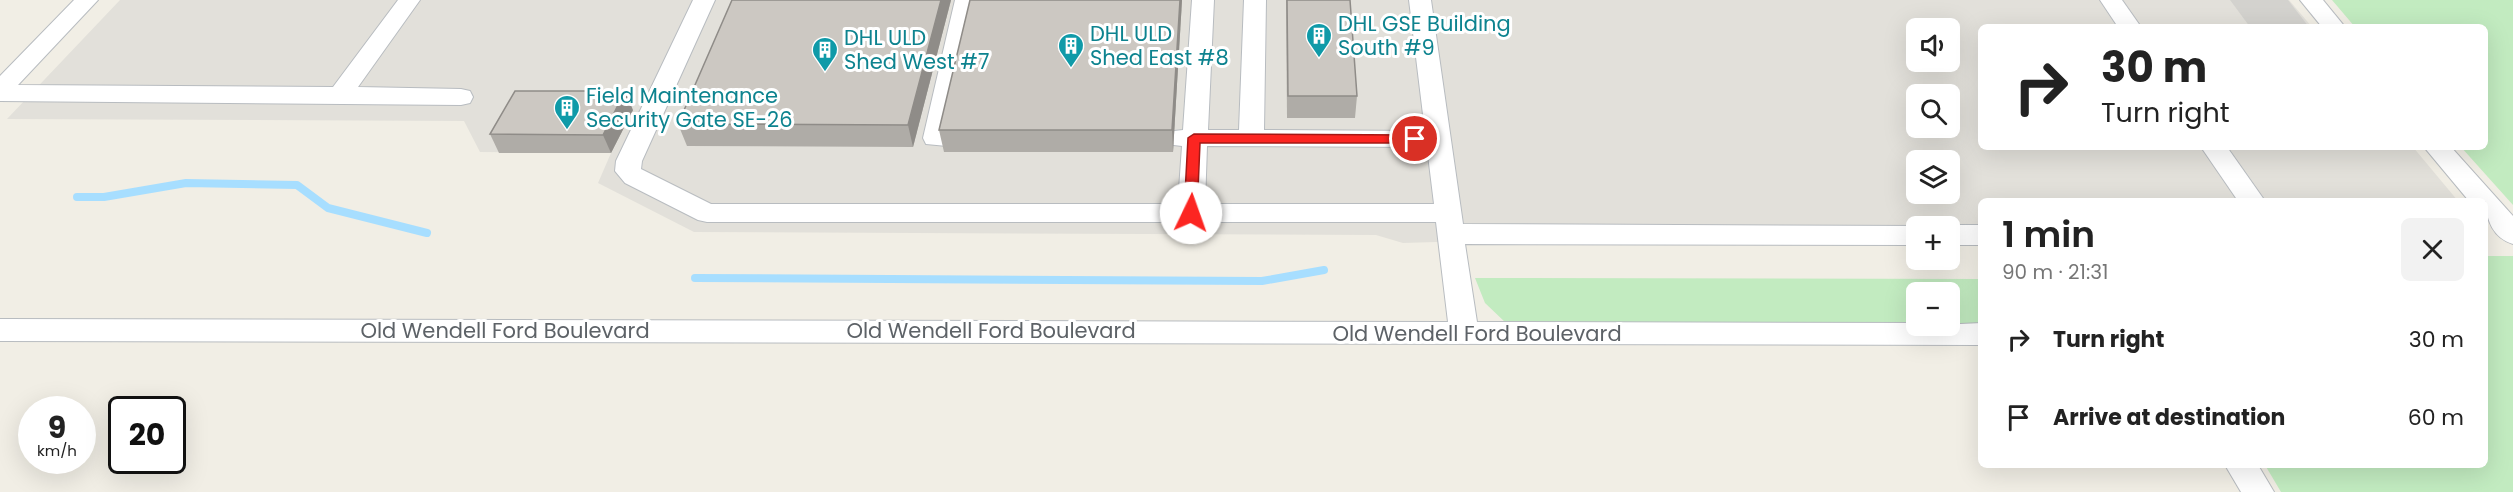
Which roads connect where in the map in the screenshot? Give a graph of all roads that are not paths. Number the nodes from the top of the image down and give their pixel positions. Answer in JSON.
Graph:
{"nodes":[{"id":1,"x":87,"y":0,"type":"edge"},
{"id":2,"x":409,"y":0,"type":"edge"},
{"id":3,"x":704,"y":0,"type":"edge"},
{"id":4,"x":966,"y":0,"type":"edge"},
{"id":5,"x":1203,"y":0,"type":"edge"},
{"id":6,"x":1255,"y":0,"type":"edge"},
{"id":7,"x":1420,"y":0,"type":"edge"},
{"id":8,"x":2111,"y":0,"type":"edge"},
{"id":9,"x":2311,"y":0,"type":"edge"},
{"id":10,"x":2128,"y":24,"type":"edge"},
{"id":11,"x":2331,"y":24,"type":"edge"},
{"id":12,"x":0,"y":92,"type":"edge"},
{"id":13,"x":340,"y":95,"type":"junction"},
{"id":14,"x":461,"y":98,"type":"dead end"},
{"id":15,"x":947,"y":138,"type":"edge"},
{"id":16,"x":1184,"y":138,"type":"junction"},
{"id":17,"x":1251,"y":139,"type":"junction"},
{"id":18,"x":1438,"y":139,"type":"junction"},
{"id":19,"x":2216,"y":150,"type":"edge"},
{"id":20,"x":2440,"y":150,"type":"edge"},
{"id":21,"x":2250,"y":198,"type":"edge"},
{"id":22,"x":2482,"y":198,"type":"edge"},
{"id":23,"x":2488,"y":206,"type":"edge"},
{"id":24,"x":1191,"y":213,"type":"junction"},
{"id":25,"x":1449,"y":223,"type":"junction"},
{"id":26,"x":1906,"y":235,"type":"edge"},
{"id":27,"x":1960,"y":235,"type":"edge"},
{"id":28,"x":1978,"y":235,"type":"edge"},
{"id":29,"x":2513,"y":236,"type":"edge"},
{"id":30,"x":2488,"y":238,"type":"edge"},
{"id":31,"x":0,"y":330,"type":"edge"},
{"id":32,"x":1978,"y":334,"type":"edge"},
{"id":33,"x":1464,"y":335,"type":"junction"},
{"id":34,"x":2243,"y":468,"type":"edge"},
{"id":35,"x":2258,"y":492,"type":"edge"}],
"edges":[{"from":1,"to":12,"type":"street"},
{"from":2,"to":13,"type":"street"},
{"from":3,"to":24,"type":"street"},
{"from":4,"to":15,"type":"street"},
{"from":5,"to":16,"type":"street"},
{"from":6,"to":17,"type":"street"},
{"from":7,"to":18,"type":"street"},
{"from":8,"to":10,"type":"street"},
{"from":9,"to":11,"type":"street"},
{"from":12,"to":13,"type":"street"},
{"from":13,"to":14,"type":"street"},
{"from":16,"to":17,"type":"street"},
{"from":16,"to":24,"type":"street"},
{"from":17,"to":18,"type":"street"},
{"from":18,"to":25,"type":"street"},
{"from":19,"to":21,"type":"street"},
{"from":20,"to":22,"type":"street"},
{"from":23,"to":29,"type":"street"},
{"from":24,"to":25,"type":"street"},
{"from":25,"to":26,"type":"street"},
{"from":25,"to":33,"type":"street"},
{"from":27,"to":28,"type":"street"},
{"from":29,"to":30,"type":"street"},
{"from":31,"to":33,"type":"street","name":"Old Wendell Ford Boulevard"},
{"from":32,"to":33,"type":"street","name":"Old Wendell Ford Boulevard"},
{"from":34,"to":35,"type":"street"}]}
